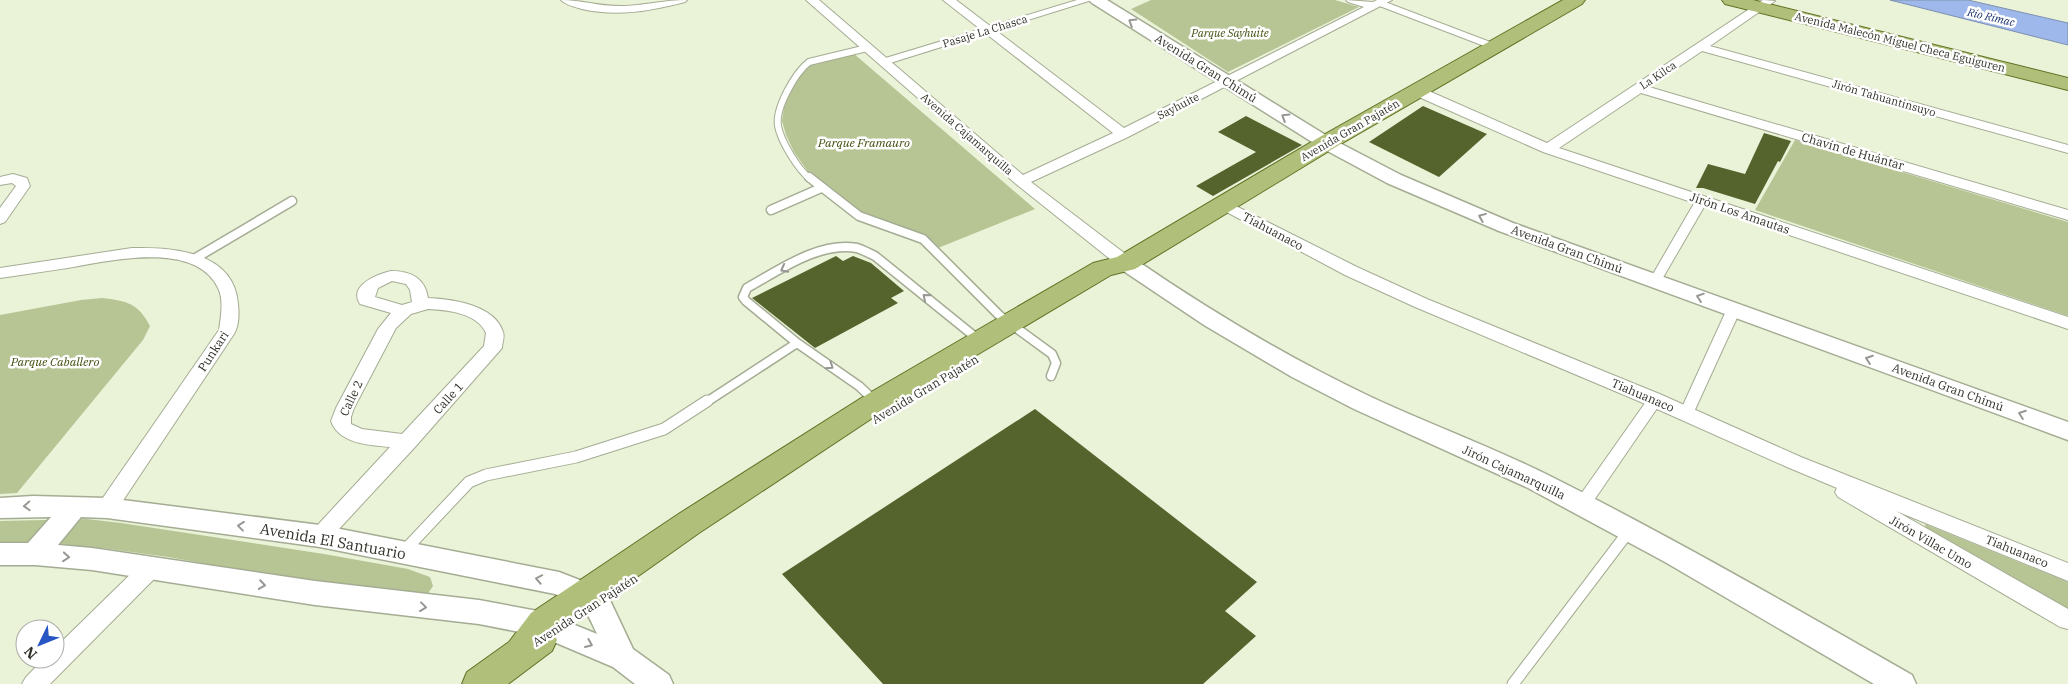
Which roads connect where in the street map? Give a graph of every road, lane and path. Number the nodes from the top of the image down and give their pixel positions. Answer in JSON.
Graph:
{"nodes":[{"id":1,"x":567,"y":0,"type":"edge"},
{"id":2,"x":681,"y":0,"type":"edge"},
{"id":3,"x":812,"y":0,"type":"edge"},
{"id":4,"x":949,"y":0,"type":"edge"},
{"id":5,"x":1087,"y":0,"type":"edge"},
{"id":6,"x":1097,"y":0,"type":"edge"},
{"id":7,"x":1352,"y":0,"type":"edge"},
{"id":8,"x":1576,"y":0,"type":"edge"},
{"id":9,"x":1731,"y":0,"type":"edge"},
{"id":10,"x":666,"y":2,"type":"edge"},
{"id":11,"x":1380,"y":3,"type":"edge"},
{"id":12,"x":1764,"y":3,"type":"edge"},
{"id":13,"x":990,"y":30,"type":"junction"},
{"id":14,"x":1495,"y":47,"type":"junction"},
{"id":15,"x":1700,"y":47,"type":"junction"},
{"id":16,"x":867,"y":48,"type":"junction"},
{"id":17,"x":884,"y":62,"type":"junction"},
{"id":18,"x":2068,"y":76,"type":"edge"},
{"id":19,"x":1228,"y":81,"type":"junction"},
{"id":20,"x":2068,"y":84,"type":"edge"},
{"id":21,"x":1639,"y":88,"type":"junction"},
{"id":22,"x":1417,"y":91,"type":"junction"},
{"id":23,"x":1123,"y":134,"type":"junction"},
{"id":24,"x":1326,"y":143,"type":"junction"},
{"id":25,"x":1548,"y":149,"type":"junction"},
{"id":26,"x":2068,"y":149,"type":"edge"},
{"id":27,"x":7,"y":179,"type":"edge"},
{"id":28,"x":1021,"y":181,"type":"junction"},
{"id":29,"x":821,"y":188,"type":"junction"},
{"id":30,"x":1702,"y":200,"type":"junction"},
{"id":31,"x":292,"y":201,"type":"dead end"},
{"id":32,"x":1224,"y":204,"type":"junction"},
{"id":33,"x":770,"y":210,"type":"dead end"},
{"id":34,"x":2068,"y":215,"type":"edge"},
{"id":35,"x":0,"y":219,"type":"edge"},
{"id":36,"x":194,"y":259,"type":"junction"},
{"id":37,"x":1126,"y":263,"type":"junction"},
{"id":38,"x":0,"y":274,"type":"edge"},
{"id":39,"x":1654,"y":281,"type":"junction"},
{"id":40,"x":422,"y":304,"type":"junction"},
{"id":41,"x":1734,"y":309,"type":"junction"},
{"id":42,"x":402,"y":312,"type":"junction"},
{"id":43,"x":2068,"y":323,"type":"edge"},
{"id":44,"x":1016,"y":328,"type":"junction"},
{"id":45,"x":980,"y":341,"type":"junction"},
{"id":46,"x":797,"y":343,"type":"junction"},
{"id":47,"x":1051,"y":376,"type":"dead end"},
{"id":48,"x":1655,"y":400,"type":"junction"},
{"id":49,"x":876,"y":402,"type":"junction"},
{"id":50,"x":1686,"y":414,"type":"junction"},
{"id":51,"x":2067,"y":426,"type":"edge"},
{"id":52,"x":408,"y":442,"type":"junction"},
{"id":53,"x":1794,"y":462,"type":"junction"},
{"id":54,"x":1582,"y":505,"type":"junction"},
{"id":55,"x":74,"y":507,"type":"junction"},
{"id":56,"x":0,"y":508,"type":"edge"},
{"id":57,"x":108,"y":508,"type":"junction"},
{"id":58,"x":1631,"y":529,"type":"junction"},
{"id":59,"x":320,"y":536,"type":"junction"},
{"id":60,"x":403,"y":552,"type":"junction"},
{"id":61,"x":0,"y":554,"type":"edge"},
{"id":62,"x":36,"y":554,"type":"junction"},
{"id":63,"x":152,"y":568,"type":"junction"},
{"id":64,"x":2068,"y":572,"type":"edge"},
{"id":65,"x":591,"y":598,"type":"junction"},
{"id":66,"x":2068,"y":620,"type":"edge"},
{"id":67,"x":541,"y":635,"type":"junction"},
{"id":68,"x":624,"y":658,"type":"junction"},
{"id":69,"x":34,"y":684,"type":"edge"},
{"id":70,"x":480,"y":684,"type":"edge"},
{"id":71,"x":658,"y":684,"type":"edge"},
{"id":72,"x":1512,"y":684,"type":"edge"},
{"id":73,"x":1901,"y":684,"type":"edge"}],
"edges":[{"from":1,"to":10,"type":"street"},
{"from":2,"to":10,"type":"street"},
{"from":3,"to":16,"type":"street","name":"Avenida Cajamarquilla"},
{"from":4,"to":13,"type":"street"},
{"from":5,"to":13,"type":"street","name":"Pasaje La Chasca"},
{"from":19,"to":6,"type":"street","name":"Avenida Gran Chimú","one_way":true},
{"from":7,"to":11,"type":"street"},
{"from":8,"to":14,"type":"main road","name":"Avenida Gran Pajatén"},
{"from":9,"to":12,"type":"main road","name":"Avenida Malecón Miguel Checa Eguiguren"},
{"from":11,"to":14,"type":"street"},
{"from":11,"to":19,"type":"street","name":"Sayhuite"},
{"from":12,"to":15,"type":"street","name":"La Kilca"},
{"from":12,"to":18,"type":"main road","name":"Avenida Malecón Miguel Checa Eguiguren"},
{"from":12,"to":20,"type":"main road","name":"Avenida Malecón Miguel Checa Eguiguren"},
{"from":13,"to":17,"type":"street","name":"Pasaje La Chasca"},
{"from":13,"to":23,"type":"street"},
{"from":14,"to":22,"type":"main road","name":"Avenida Gran Pajatén"},
{"from":15,"to":21,"type":"street","name":"La Kilca"},
{"from":15,"to":26,"type":"street","name":"Jirón Tahuantinsuyo"},
{"from":16,"to":17,"type":"street","name":"Avenida Cajamarquilla"},
{"from":16,"to":29,"type":"lane"},
{"from":17,"to":28,"type":"street","name":"Avenida Cajamarquilla"},
{"from":19,"to":23,"type":"street","name":"Sayhuite"},
{"from":24,"to":19,"type":"street","name":"Avenida Gran Chimú","one_way":true},
{"from":21,"to":25,"type":"street","name":"La Kilca"},
{"from":21,"to":34,"type":"street","name":"Chavín de Huántar"},
{"from":22,"to":24,"type":"main road","name":"Avenida Gran Pajatén"},
{"from":22,"to":25,"type":"street","name":"Jirón Los Amautas"},
{"from":23,"to":28,"type":"street","name":"Sayhuite"},
{"from":24,"to":32,"type":"main road","name":"Avenida Gran Pajatén"},
{"from":39,"to":24,"type":"street","name":"Avenida Gran Chimú","one_way":true},
{"from":25,"to":30,"type":"street","name":"Jirón Los Amautas"},
{"from":27,"to":35,"type":"street"},
{"from":28,"to":37,"type":"street","name":"Avenida Cajamarquilla"},
{"from":29,"to":33,"type":"lane"},
{"from":29,"to":44,"type":"lane"},
{"from":30,"to":39,"type":"street"},
{"from":30,"to":43,"type":"street","name":"Jirón Los Amautas"},
{"from":31,"to":36,"type":"lane"},
{"from":32,"to":37,"type":"main road","name":"Avenida Gran Pajatén"},
{"from":32,"to":48,"type":"street","name":"Tiahuanaco"},
{"from":36,"to":38,"type":"street","name":"Punkari"},
{"from":36,"to":57,"type":"street","name":"Punkari"},
{"from":37,"to":44,"type":"main road","name":"Avenida Gran Pajatén"},
{"from":37,"to":54,"type":"street","name":"Jirón Cajamarquilla"},
{"from":41,"to":39,"type":"street","name":"Avenida Gran Chimú","one_way":true},
{"from":40,"to":42,"type":"street","name":"Calle 1"},
{"from":40,"to":42,"type":"street"},
{"from":40,"to":52,"type":"street","name":"Calle 1"},
{"from":41,"to":50,"type":"street"},
{"from":51,"to":41,"type":"street","name":"Avenida Gran Chimú","one_way":true},
{"from":42,"to":52,"type":"street","name":"Calle 2"},
{"from":44,"to":45,"type":"main road","name":"Avenida Gran Pajatén"},
{"from":44,"to":47,"type":"lane"},
{"from":44,"to":65,"type":"main road","name":"Avenida Gran Pajatén"},
{"from":45,"to":46,"type":"lane","one_way":true},
{"from":45,"to":49,"type":"main road","name":"Avenida Gran Pajatén"},
{"from":46,"to":49,"type":"lane","one_way":true},
{"from":46,"to":60,"type":"lane"},
{"from":48,"to":50,"type":"street","name":"Tiahuanaco"},
{"from":48,"to":54,"type":"street"},
{"from":49,"to":65,"type":"main road","name":"Avenida Gran Pajatén"},
{"from":50,"to":53,"type":"street","name":"Tiahuanaco"},
{"from":52,"to":59,"type":"street","name":"Calle 1"},
{"from":53,"to":64,"type":"street","name":"Tiahuanaco"},
{"from":53,"to":66,"type":"street","name":"Jirón Villac Umo"},
{"from":54,"to":58,"type":"street","name":"Jirón Cajamarquilla"},
{"from":55,"to":56,"type":"street","name":"Avenida El Santuario","one_way":true},
{"from":55,"to":57,"type":"street","name":"Avenida El Santuario"},
{"from":55,"to":62,"type":"street"},
{"from":59,"to":57,"type":"street","name":"Avenida El Santuario","one_way":true},
{"from":58,"to":72,"type":"lane"},
{"from":58,"to":73,"type":"street","name":"Jirón Cajamarquilla"},
{"from":59,"to":60,"type":"street","name":"Avenida El Santuario"},
{"from":65,"to":60,"type":"street","name":"Avenida El Santuario","one_way":true},
{"from":61,"to":62,"type":"street"},
{"from":62,"to":63,"type":"street","one_way":true},
{"from":63,"to":67,"type":"street","one_way":true},
{"from":63,"to":69,"type":"street"},
{"from":65,"to":67,"type":"main road","name":"Avenida Gran Pajatén"},
{"from":65,"to":68,"type":"street"},
{"from":67,"to":68,"type":"street","one_way":true},
{"from":67,"to":70,"type":"main road","name":"Avenida Gran Pajatén"},
{"from":68,"to":71,"type":"street"}]}
